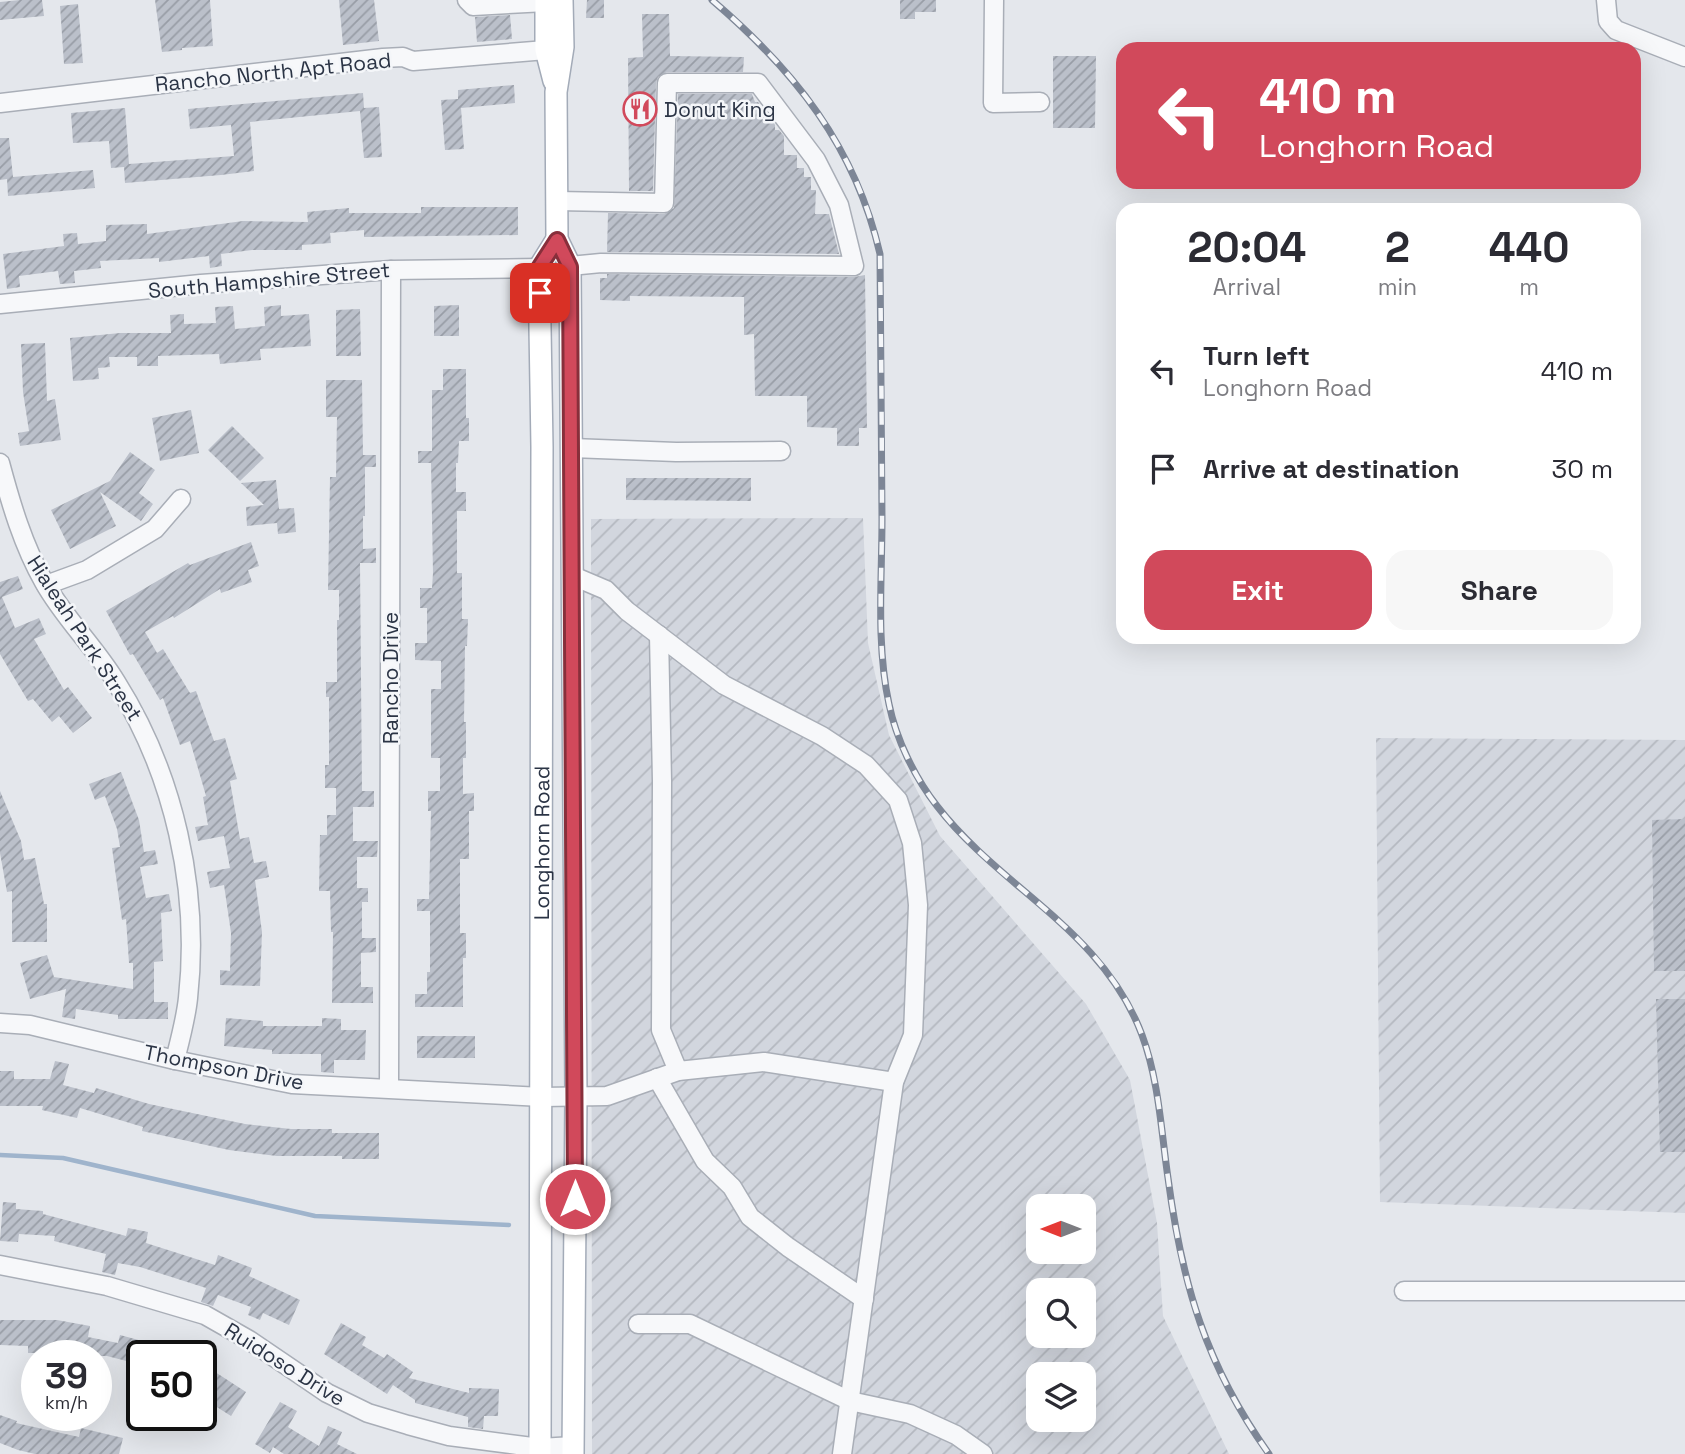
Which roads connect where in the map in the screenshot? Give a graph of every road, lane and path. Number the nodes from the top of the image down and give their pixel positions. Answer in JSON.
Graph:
{"nodes":[{"id":1,"x":467,"y":0,"type":"edge"},
{"id":2,"x":994,"y":0,"type":"edge"},
{"id":3,"x":1606,"y":0,"type":"edge"},
{"id":4,"x":556,"y":1,"type":"edge"},
{"id":5,"x":546,"y":50,"type":"junction"},
{"id":6,"x":1685,"y":57,"type":"edge"},
{"id":7,"x":556,"y":92,"type":"junction"},
{"id":8,"x":1040,"y":102,"type":"dead end"},
{"id":9,"x":0,"y":103,"type":"edge"},
{"id":10,"x":557,"y":201,"type":"junction"},
{"id":11,"x":557,"y":240,"type":"junction"},
{"id":12,"x":570,"y":267,"type":"junction"},
{"id":13,"x":539,"y":268,"type":"junction"},
{"id":14,"x":391,"y":270,"type":"junction"},
{"id":15,"x":0,"y":304,"type":"edge"},
{"id":16,"x":542,"y":447,"type":"junction"},
{"id":17,"x":572,"y":448,"type":"junction"},
{"id":18,"x":780,"y":451,"type":"dead end"},
{"id":19,"x":0,"y":463,"type":"edge"},
{"id":20,"x":181,"y":499,"type":"dead end"},
{"id":21,"x":573,"y":576,"type":"junction"},
{"id":22,"x":46,"y":585,"type":"junction"},
{"id":23,"x":659,"y":635,"type":"junction"},
{"id":24,"x":0,"y":1024,"type":"edge"},
{"id":25,"x":175,"y":1060,"type":"junction"},
{"id":26,"x":678,"y":1070,"type":"junction"},
{"id":27,"x":657,"y":1078,"type":"junction"},
{"id":28,"x":894,"y":1082,"type":"junction"},
{"id":29,"x":389,"y":1087,"type":"junction"},
{"id":30,"x":576,"y":1096,"type":"junction"},
{"id":31,"x":542,"y":1097,"type":"junction"},
{"id":32,"x":0,"y":1265,"type":"edge"},
{"id":33,"x":1685,"y":1290,"type":"edge"},
{"id":34,"x":1404,"y":1291,"type":"dead end"},
{"id":35,"x":864,"y":1299,"type":"junction"},
{"id":36,"x":638,"y":1324,"type":"dead end"},
{"id":37,"x":850,"y":1401,"type":"junction"},
{"id":38,"x":573,"y":1450,"type":"edge"},
{"id":39,"x":540,"y":1451,"type":"edge"},
{"id":40,"x":842,"y":1454,"type":"edge"},
{"id":41,"x":983,"y":1454,"type":"edge"}],
"edges":[{"from":1,"to":4,"type":"street"},
{"from":2,"to":8,"type":"street"},
{"from":3,"to":6,"type":"street"},
{"from":4,"to":5,"type":"main road","name":"Longhorn Road"},
{"from":4,"to":7,"type":"main road","name":"Longhorn Road"},
{"from":5,"to":7,"type":"main road","name":"Longhorn Road"},
{"from":5,"to":9,"type":"street","name":"Rancho North Apt Road"},
{"from":7,"to":10,"type":"main road","name":"Longhorn Road"},
{"from":10,"to":11,"type":"main road","name":"Longhorn Road"},
{"from":10,"to":12,"type":"street"},
{"from":11,"to":12,"type":"main road","name":"Longhorn Road"},
{"from":11,"to":13,"type":"main road"},
{"from":12,"to":17,"type":"main road","name":"Longhorn Road"},
{"from":13,"to":14,"type":"street","name":"South Hampshire Street"},
{"from":13,"to":16,"type":"main road","name":"Longhorn Road"},
{"from":14,"to":15,"type":"street","name":"South Hampshire Street"},
{"from":14,"to":29,"type":"street","name":"Rancho Drive"},
{"from":16,"to":17,"type":"main road"},
{"from":16,"to":31,"type":"main road","name":"Longhorn Road"},
{"from":17,"to":18,"type":"street"},
{"from":17,"to":21,"type":"main road","name":"Longhorn Road"},
{"from":19,"to":22,"type":"street","name":"Hialeah Park Street"},
{"from":20,"to":22,"type":"street"},
{"from":21,"to":23,"type":"street"},
{"from":21,"to":30,"type":"main road","name":"Longhorn Road"},
{"from":22,"to":25,"type":"street","name":"Hialeah Park Street"},
{"from":23,"to":26,"type":"street"},
{"from":23,"to":28,"type":"street"},
{"from":24,"to":25,"type":"street","name":"Thompson Drive"},
{"from":25,"to":29,"type":"street","name":"Thompson Drive"},
{"from":26,"to":27,"type":"street","name":"Thompson Drive"},
{"from":26,"to":28,"type":"street","name":"Thompson Drive"},
{"from":27,"to":30,"type":"street","name":"Thompson Drive"},
{"from":27,"to":35,"type":"street"},
{"from":28,"to":35,"type":"street"},
{"from":29,"to":31,"type":"street","name":"Thompson Drive"},
{"from":30,"to":31,"type":"street","name":"Thompson Drive"},
{"from":30,"to":38,"type":"main road","name":"Longhorn Road"},
{"from":31,"to":39,"type":"main road","name":"Longhorn Road"},
{"from":32,"to":39,"type":"street","name":"Ruidoso Drive"},
{"from":33,"to":34,"type":"street"},
{"from":35,"to":37,"type":"street"},
{"from":36,"to":37,"type":"street"},
{"from":37,"to":40,"type":"street"},
{"from":37,"to":41,"type":"street"},
{"from":38,"to":39,"type":"street","name":"Ruidoso Drive"}]}
